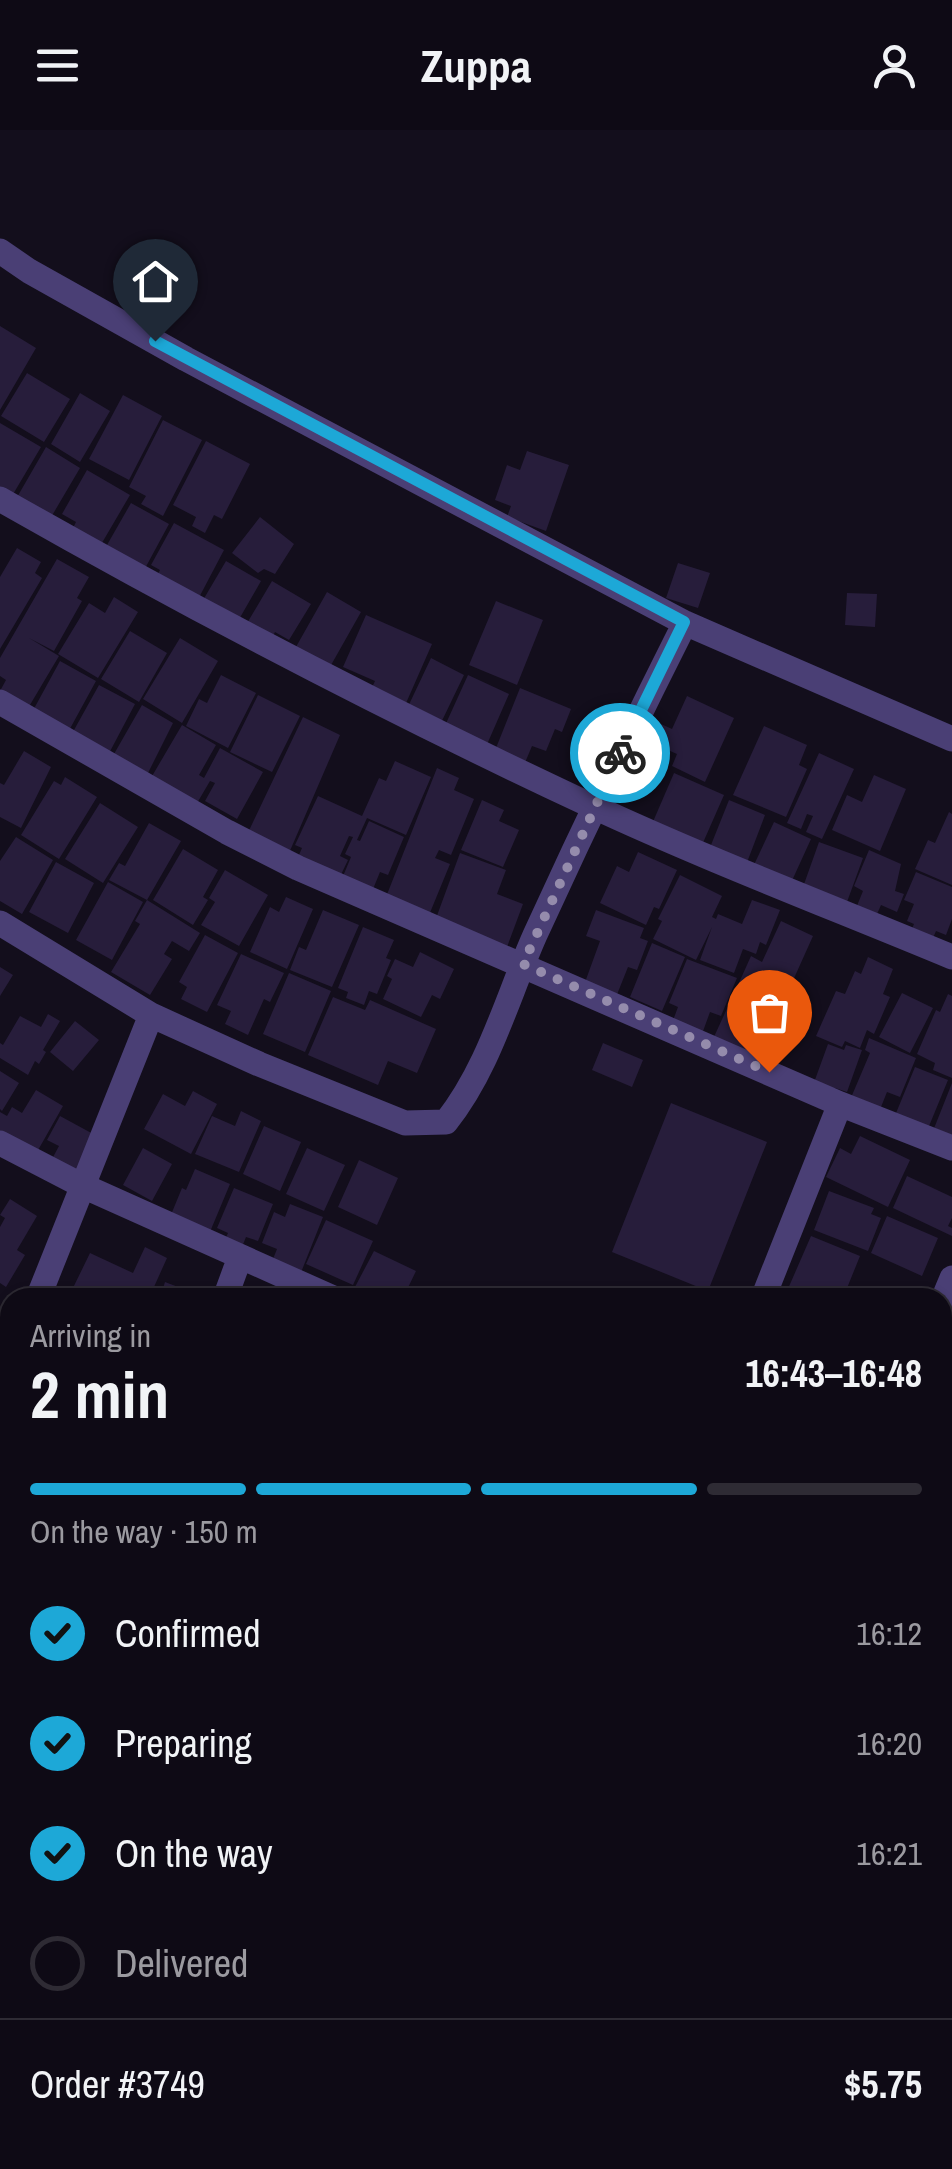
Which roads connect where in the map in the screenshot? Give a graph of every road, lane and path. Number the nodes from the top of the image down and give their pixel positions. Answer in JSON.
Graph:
{"nodes":[{"id":1,"x":0,"y":251,"type":"edge"},
{"id":2,"x":0,"y":499,"type":"edge"},
{"id":3,"x":684,"y":622,"type":"junction"},
{"id":4,"x":0,"y":702,"type":"edge"},
{"id":5,"x":952,"y":739,"type":"edge"},
{"id":6,"x":593,"y":806,"type":"junction"},
{"id":7,"x":0,"y":923,"type":"edge"},
{"id":8,"x":952,"y":957,"type":"edge"},
{"id":9,"x":523,"y":964,"type":"junction"},
{"id":10,"x":151,"y":1015,"type":"junction"},
{"id":11,"x":840,"y":1104,"type":"junction"},
{"id":12,"x":0,"y":1143,"type":"edge"},
{"id":13,"x":952,"y":1148,"type":"edge"},
{"id":14,"x":81,"y":1184,"type":"junction"},
{"id":15,"x":240,"y":1257,"type":"junction"},
{"id":16,"x":42,"y":1288,"type":"edge"},
{"id":17,"x":229,"y":1288,"type":"edge"},
{"id":18,"x":310,"y":1288,"type":"edge"},
{"id":19,"x":767,"y":1288,"type":"edge"}],
"edges":[{"from":1,"to":3,"type":"street"},
{"from":2,"to":6,"type":"street"},
{"from":3,"to":5,"type":"street"},
{"from":3,"to":6,"type":"street"},
{"from":4,"to":9,"type":"street"},
{"from":6,"to":8,"type":"street"},
{"from":6,"to":9,"type":"street"},
{"from":7,"to":10,"type":"street"},
{"from":9,"to":10,"type":"street"},
{"from":9,"to":11,"type":"street"},
{"from":10,"to":14,"type":"street"},
{"from":11,"to":13,"type":"street"},
{"from":11,"to":19,"type":"street"},
{"from":12,"to":14,"type":"street"},
{"from":14,"to":15,"type":"street"},
{"from":14,"to":16,"type":"street"},
{"from":15,"to":17,"type":"street"},
{"from":15,"to":18,"type":"street"}]}
